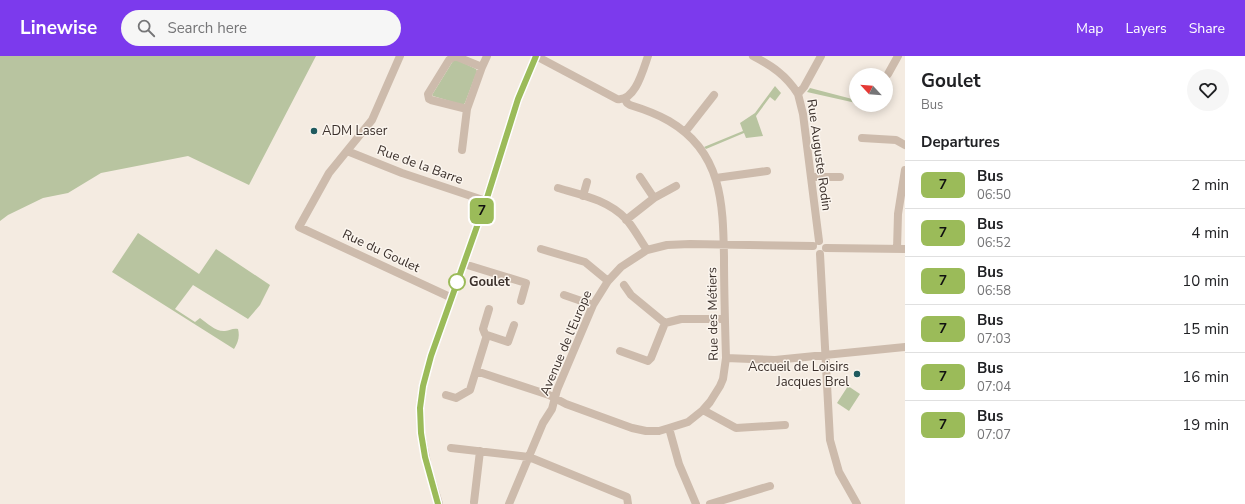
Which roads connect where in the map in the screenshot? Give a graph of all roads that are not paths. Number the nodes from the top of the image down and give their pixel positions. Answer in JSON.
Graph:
{"nodes":[{"id":1,"x":400,"y":56,"type":"edge"},
{"id":2,"x":487,"y":56,"type":"edge"},
{"id":3,"x":536,"y":56,"type":"edge"},
{"id":4,"x":648,"y":56,"type":"edge"},
{"id":5,"x":752,"y":56,"type":"edge"},
{"id":6,"x":821,"y":56,"type":"edge"},
{"id":7,"x":898,"y":56,"type":"edge"},
{"id":8,"x":482,"y":67,"type":"junction"},
{"id":9,"x":891,"y":68,"type":"edge"},
{"id":10,"x":714,"y":94,"type":"dead end"},
{"id":11,"x":798,"y":94,"type":"junction"},
{"id":12,"x":625,"y":99,"type":"junction"},
{"id":13,"x":467,"y":109,"type":"junction"},
{"id":14,"x":685,"y":132,"type":"junction"},
{"id":15,"x":862,"y":138,"type":"dead end"},
{"id":16,"x":905,"y":145,"type":"edge"},
{"id":17,"x":462,"y":150,"type":"dead end"},
{"id":18,"x":347,"y":151,"type":"junction"},
{"id":19,"x":905,"y":170,"type":"edge"},
{"id":20,"x":767,"y":171,"type":"dead end"},
{"id":21,"x":640,"y":177,"type":"dead end"},
{"id":22,"x":812,"y":177,"type":"junction"},
{"id":23,"x":840,"y":177,"type":"dead end"},
{"id":24,"x":716,"y":178,"type":"junction"},
{"id":25,"x":587,"y":182,"type":"dead end"},
{"id":26,"x":676,"y":186,"type":"dead end"},
{"id":27,"x":558,"y":188,"type":"dead end"},
{"id":28,"x":583,"y":196,"type":"junction"},
{"id":29,"x":654,"y":198,"type":"junction"},
{"id":30,"x":486,"y":201,"type":"junction"},
{"id":31,"x":626,"y":220,"type":"junction"},
{"id":32,"x":724,"y":244,"type":"junction"},
{"id":33,"x":816,"y":244,"type":"junction"},
{"id":34,"x":541,"y":249,"type":"dead end"},
{"id":35,"x":901,"y":249,"type":"edge"},
{"id":36,"x":647,"y":250,"type":"junction"},
{"id":37,"x":823,"y":251,"type":"junction"},
{"id":38,"x":464,"y":264,"type":"junction"},
{"id":39,"x":608,"y":280,"type":"junction"},
{"id":40,"x":624,"y":285,"type":"dead end"},
{"id":41,"x":564,"y":295,"type":"dead end"},
{"id":42,"x":452,"y":298,"type":"junction"},
{"id":43,"x":520,"y":300,"type":"dead end"},
{"id":44,"x":593,"y":304,"type":"junction"},
{"id":45,"x":488,"y":309,"type":"dead end"},
{"id":46,"x":725,"y":319,"type":"junction"},
{"id":47,"x":665,"y":323,"type":"junction"},
{"id":48,"x":514,"y":325,"type":"dead end"},
{"id":49,"x":487,"y":335,"type":"junction"},
{"id":50,"x":902,"y":349,"type":"edge"},
{"id":51,"x":620,"y":351,"type":"dead end"},
{"id":52,"x":825,"y":355,"type":"junction"},
{"id":53,"x":726,"y":358,"type":"junction"},
{"id":54,"x":476,"y":371,"type":"junction"},
{"id":55,"x":446,"y":396,"type":"dead end"},
{"id":56,"x":555,"y":398,"type":"junction"},
{"id":57,"x":703,"y":410,"type":"junction"},
{"id":58,"x":785,"y":425,"type":"dead end"},
{"id":59,"x":669,"y":428,"type":"junction"},
{"id":60,"x":451,"y":448,"type":"dead end"},
{"id":61,"x":480,"y":451,"type":"junction"},
{"id":62,"x":529,"y":457,"type":"junction"},
{"id":63,"x":770,"y":486,"type":"dead end"},
{"id":64,"x":474,"y":502,"type":"dead end"},
{"id":65,"x":439,"y":504,"type":"edge"},
{"id":66,"x":509,"y":504,"type":"edge"},
{"id":67,"x":628,"y":504,"type":"edge"},
{"id":68,"x":696,"y":504,"type":"edge"},
{"id":69,"x":710,"y":504,"type":"edge"},
{"id":70,"x":857,"y":504,"type":"edge"}],
"edges":[{"from":1,"to":18,"type":"street"},
{"from":2,"to":8,"type":"street"},
{"from":3,"to":12,"type":"street","name":"Rue des Métiers"},
{"from":3,"to":30,"type":"street"},
{"from":4,"to":12,"type":"street"},
{"from":5,"to":11,"type":"street"},
{"from":6,"to":11,"type":"street","name":"Rue Auguste Rodin"},
{"from":7,"to":9,"type":"street"},
{"from":8,"to":13,"type":"street"},
{"from":8,"to":13,"type":"street"},
{"from":10,"to":14,"type":"street"},
{"from":11,"to":22,"type":"street","name":"Rue Auguste Rodin"},
{"from":12,"to":14,"type":"street","name":"Rue des Métiers"},
{"from":13,"to":17,"type":"street"},
{"from":14,"to":24,"type":"street","name":"Rue des Métiers"},
{"from":15,"to":16,"type":"street"},
{"from":18,"to":30,"type":"street","name":"Rue de la Barre"},
{"from":18,"to":42,"type":"street","name":"Rue du Goulet"},
{"from":19,"to":35,"type":"street"},
{"from":20,"to":24,"type":"street"},
{"from":21,"to":29,"type":"street"},
{"from":22,"to":23,"type":"street"},
{"from":22,"to":33,"type":"street","name":"Rue Auguste Rodin"},
{"from":24,"to":32,"type":"street","name":"Rue des Métiers"},
{"from":25,"to":28,"type":"street"},
{"from":26,"to":29,"type":"street"},
{"from":27,"to":28,"type":"street"},
{"from":28,"to":31,"type":"street"},
{"from":29,"to":31,"type":"street"},
{"from":30,"to":38,"type":"street"},
{"from":31,"to":36,"type":"street"},
{"from":32,"to":33,"type":"street","name":"Avenue de l'Europe"},
{"from":32,"to":36,"type":"street","name":"Avenue de l'Europe"},
{"from":32,"to":46,"type":"street","name":"Rue des Métiers"},
{"from":33,"to":37,"type":"street"},
{"from":33,"to":37,"type":"street"},
{"from":34,"to":39,"type":"street"},
{"from":35,"to":37,"type":"street"},
{"from":36,"to":39,"type":"street","name":"Avenue de l'Europe"},
{"from":37,"to":52,"type":"street"},
{"from":38,"to":42,"type":"street"},
{"from":38,"to":43,"type":"street"},
{"from":39,"to":44,"type":"street","name":"Avenue de l'Europe"},
{"from":40,"to":47,"type":"street"},
{"from":41,"to":44,"type":"street"},
{"from":42,"to":65,"type":"street"},
{"from":44,"to":56,"type":"street","name":"Avenue de l'Europe"},
{"from":45,"to":49,"type":"street"},
{"from":46,"to":47,"type":"street"},
{"from":46,"to":53,"type":"street","name":"Rue des Métiers"},
{"from":47,"to":51,"type":"street"},
{"from":48,"to":49,"type":"street"},
{"from":49,"to":54,"type":"street"},
{"from":50,"to":52,"type":"street"},
{"from":52,"to":53,"type":"street"},
{"from":52,"to":70,"type":"street"},
{"from":53,"to":57,"type":"street","name":"Rue des Métiers"},
{"from":54,"to":55,"type":"street"},
{"from":54,"to":56,"type":"street","name":"Rue des Métiers"},
{"from":56,"to":59,"type":"street","name":"Rue des Métiers"},
{"from":56,"to":62,"type":"street","name":"Avenue de l'Europe"},
{"from":57,"to":58,"type":"street"},
{"from":57,"to":59,"type":"street","name":"Rue des Métiers"},
{"from":59,"to":68,"type":"street"},
{"from":60,"to":61,"type":"street"},
{"from":61,"to":62,"type":"street"},
{"from":61,"to":64,"type":"street"},
{"from":62,"to":66,"type":"street","name":"Avenue de l'Europe"},
{"from":62,"to":67,"type":"street"},
{"from":63,"to":69,"type":"street"}]}
